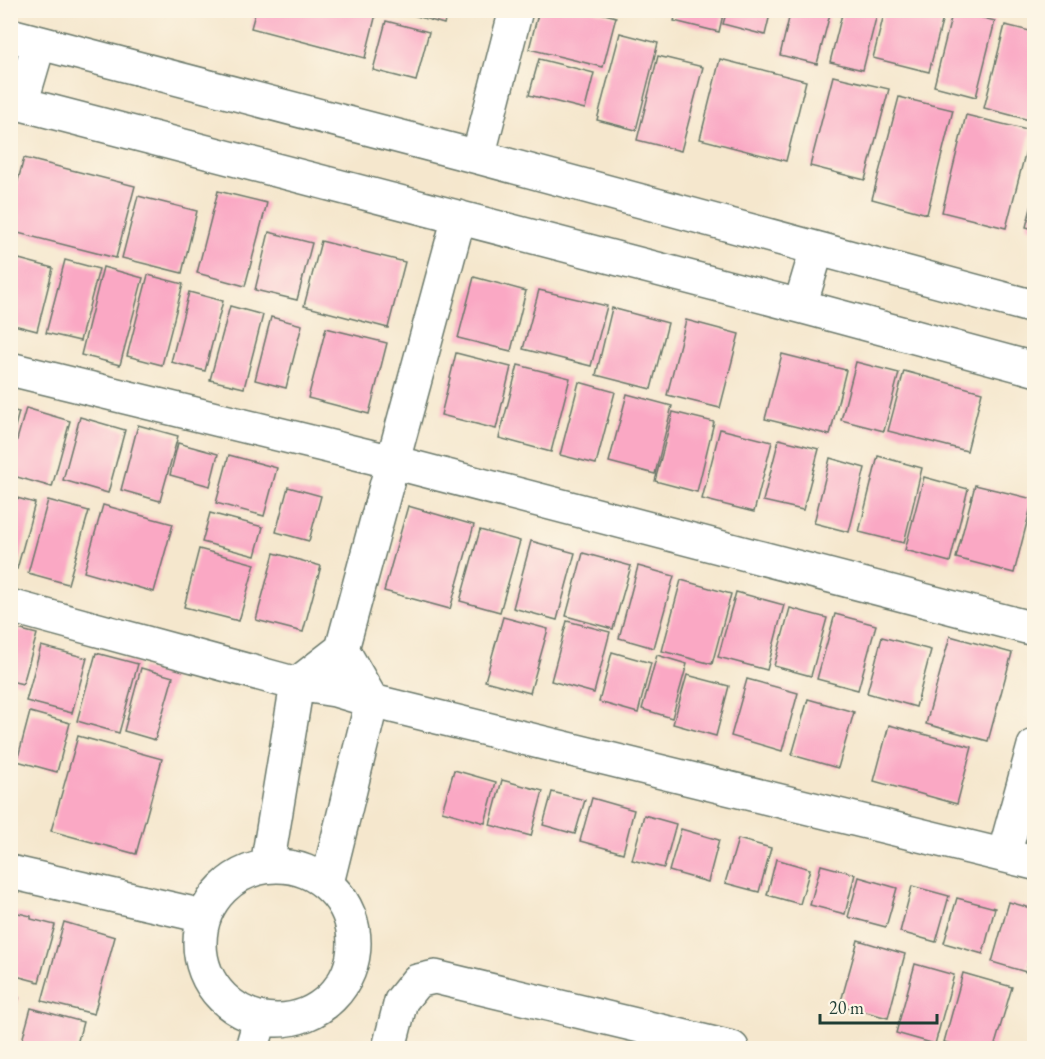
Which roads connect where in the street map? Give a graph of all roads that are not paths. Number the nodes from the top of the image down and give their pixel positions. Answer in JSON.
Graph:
{"nodes":[{"id":1,"x":516,"y":10,"type":"edge"},
{"id":2,"x":25,"y":39,"type":"edge"},
{"id":3,"x":16,"y":102,"type":"edge"},
{"id":4,"x":478,"y":157,"type":"junction"},
{"id":5,"x":459,"y":217,"type":"junction"},
{"id":6,"x":817,"y":249,"type":"junction"},
{"id":7,"x":800,"y":306,"type":"junction"},
{"id":8,"x":1035,"y":307,"type":"edge"},
{"id":9,"x":10,"y":369,"type":"edge"},
{"id":10,"x":1035,"y":369,"type":"edge"},
{"id":11,"x":393,"y":462,"type":"junction"},
{"id":12,"x":10,"y":606,"type":"edge"},
{"id":13,"x":1035,"y":629,"type":"edge"},
{"id":14,"x":342,"y":649,"type":"junction"},
{"id":15,"x":297,"y":684,"type":"junction"},
{"id":16,"x":372,"y":701,"type":"junction"},
{"id":17,"x":1035,"y":746,"type":"edge"},
{"id":18,"x":1019,"y":859,"type":"edge"},
{"id":19,"x":267,"y":866,"type":"junction"},
{"id":20,"x":10,"y":872,"type":"edge"},
{"id":21,"x":327,"y":883,"type":"junction"},
{"id":22,"x":203,"y":916,"type":"junction"},
{"id":23,"x":256,"y":1034,"type":"edge"},
{"id":24,"x":389,"y":1048,"type":"edge"},
{"id":25,"x":732,"y":1048,"type":"edge"}],
"edges":[{"from":1,"to":4,"type":"street"},
{"from":2,"to":3,"type":"street"},
{"from":2,"to":4,"type":"street"},
{"from":3,"to":5,"type":"street"},
{"from":4,"to":6,"type":"street"},
{"from":5,"to":7,"type":"street"},
{"from":5,"to":11,"type":"street"},
{"from":6,"to":7,"type":"street"},
{"from":6,"to":8,"type":"street"},
{"from":7,"to":10,"type":"street"},
{"from":9,"to":11,"type":"street"},
{"from":11,"to":13,"type":"street"},
{"from":11,"to":14,"type":"street"},
{"from":12,"to":15,"type":"street"},
{"from":14,"to":15,"type":"street"},
{"from":14,"to":16,"type":"street"},
{"from":15,"to":16,"type":"street"},
{"from":15,"to":19,"type":"street"},
{"from":16,"to":18,"type":"street"},
{"from":16,"to":21,"type":"street"},
{"from":17,"to":18,"type":"street"},
{"from":19,"to":21,"type":"street"},
{"from":19,"to":22,"type":"street"},
{"from":20,"to":22,"type":"street"},
{"from":21,"to":23,"type":"street"},
{"from":22,"to":23,"type":"street"},
{"from":24,"to":25,"type":"street"}]}
